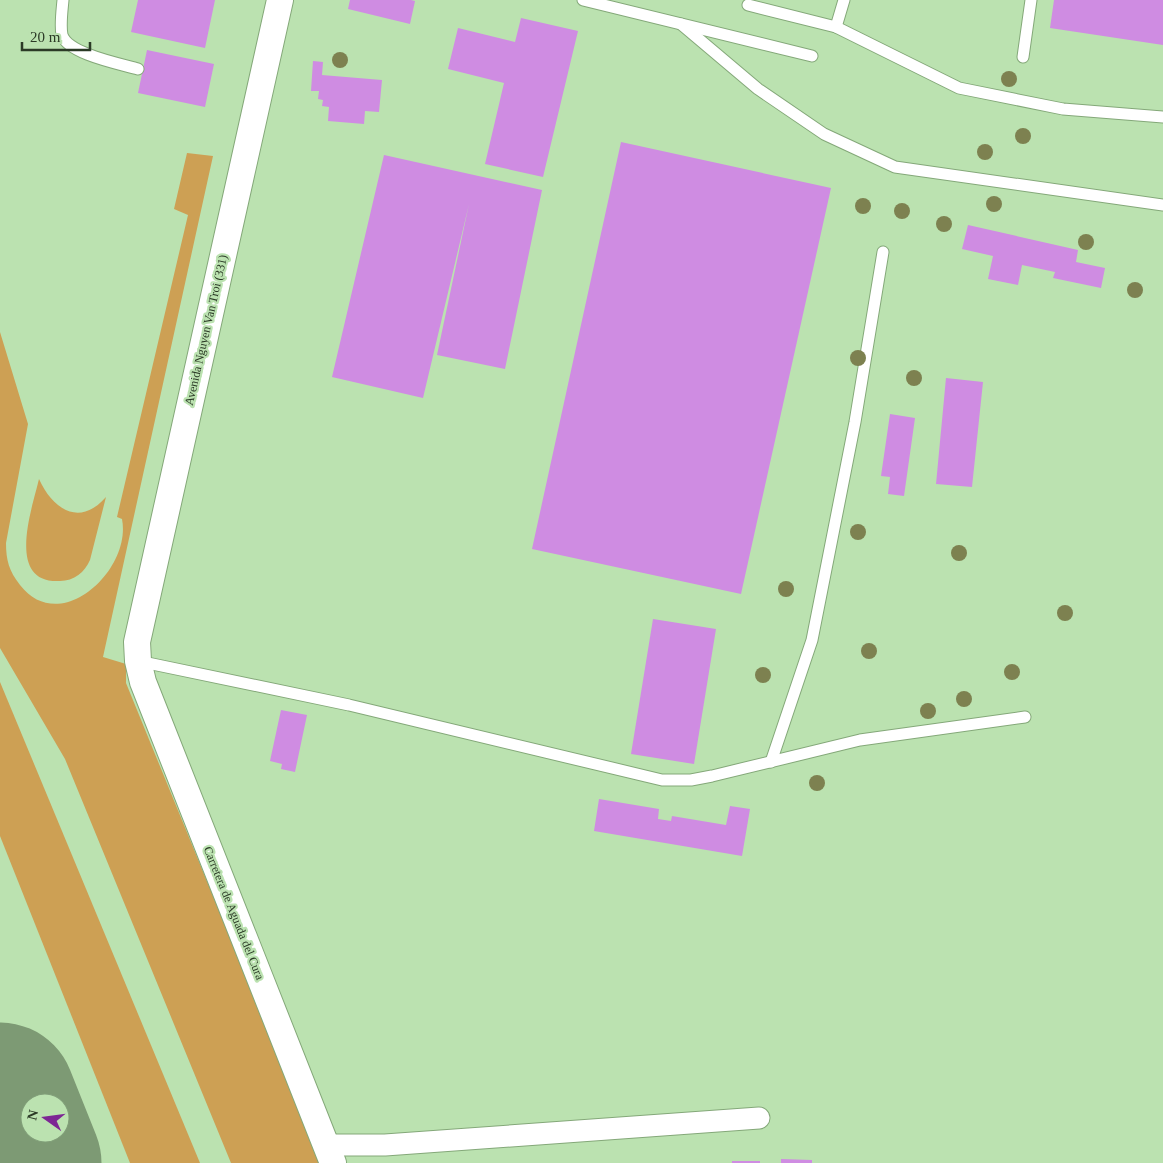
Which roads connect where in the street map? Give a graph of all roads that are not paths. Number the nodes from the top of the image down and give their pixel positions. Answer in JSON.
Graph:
{"nodes":[{"id":1,"x":63,"y":0,"type":"edge"},
{"id":2,"x":280,"y":0,"type":"edge"},
{"id":3,"x":583,"y":0,"type":"edge"},
{"id":4,"x":844,"y":0,"type":"edge"},
{"id":5,"x":1031,"y":0,"type":"edge"},
{"id":6,"x":748,"y":5,"type":"dead end"},
{"id":7,"x":681,"y":24,"type":"junction"},
{"id":8,"x":836,"y":27,"type":"junction"},
{"id":9,"x":812,"y":56,"type":"dead end"},
{"id":10,"x":1023,"y":58,"type":"dead end"},
{"id":11,"x":138,"y":70,"type":"dead end"},
{"id":12,"x":1163,"y":117,"type":"edge"},
{"id":13,"x":1163,"y":205,"type":"edge"},
{"id":14,"x":883,"y":252,"type":"dead end"},
{"id":15,"x":138,"y":661,"type":"junction"},
{"id":16,"x":1025,"y":717,"type":"dead end"},
{"id":17,"x":771,"y":762,"type":"junction"},
{"id":18,"x":759,"y":1118,"type":"dead end"},
{"id":19,"x":330,"y":1154,"type":"edge"}],
"edges":[{"from":1,"to":11,"type":"lane"},
{"from":2,"to":15,"type":"street","name":"Avenida Nguyen Van Troi (331)"},
{"from":3,"to":7,"type":"lane"},
{"from":4,"to":8,"type":"lane"},
{"from":5,"to":10,"type":"lane"},
{"from":6,"to":8,"type":"lane"},
{"from":7,"to":9,"type":"lane"},
{"from":7,"to":13,"type":"lane"},
{"from":8,"to":12,"type":"lane"},
{"from":14,"to":17,"type":"lane"},
{"from":15,"to":17,"type":"lane"},
{"from":15,"to":19,"type":"street","name":"Carretera de Aguada del Cura"},
{"from":16,"to":17,"type":"lane"},
{"from":18,"to":19,"type":"street"}]}
